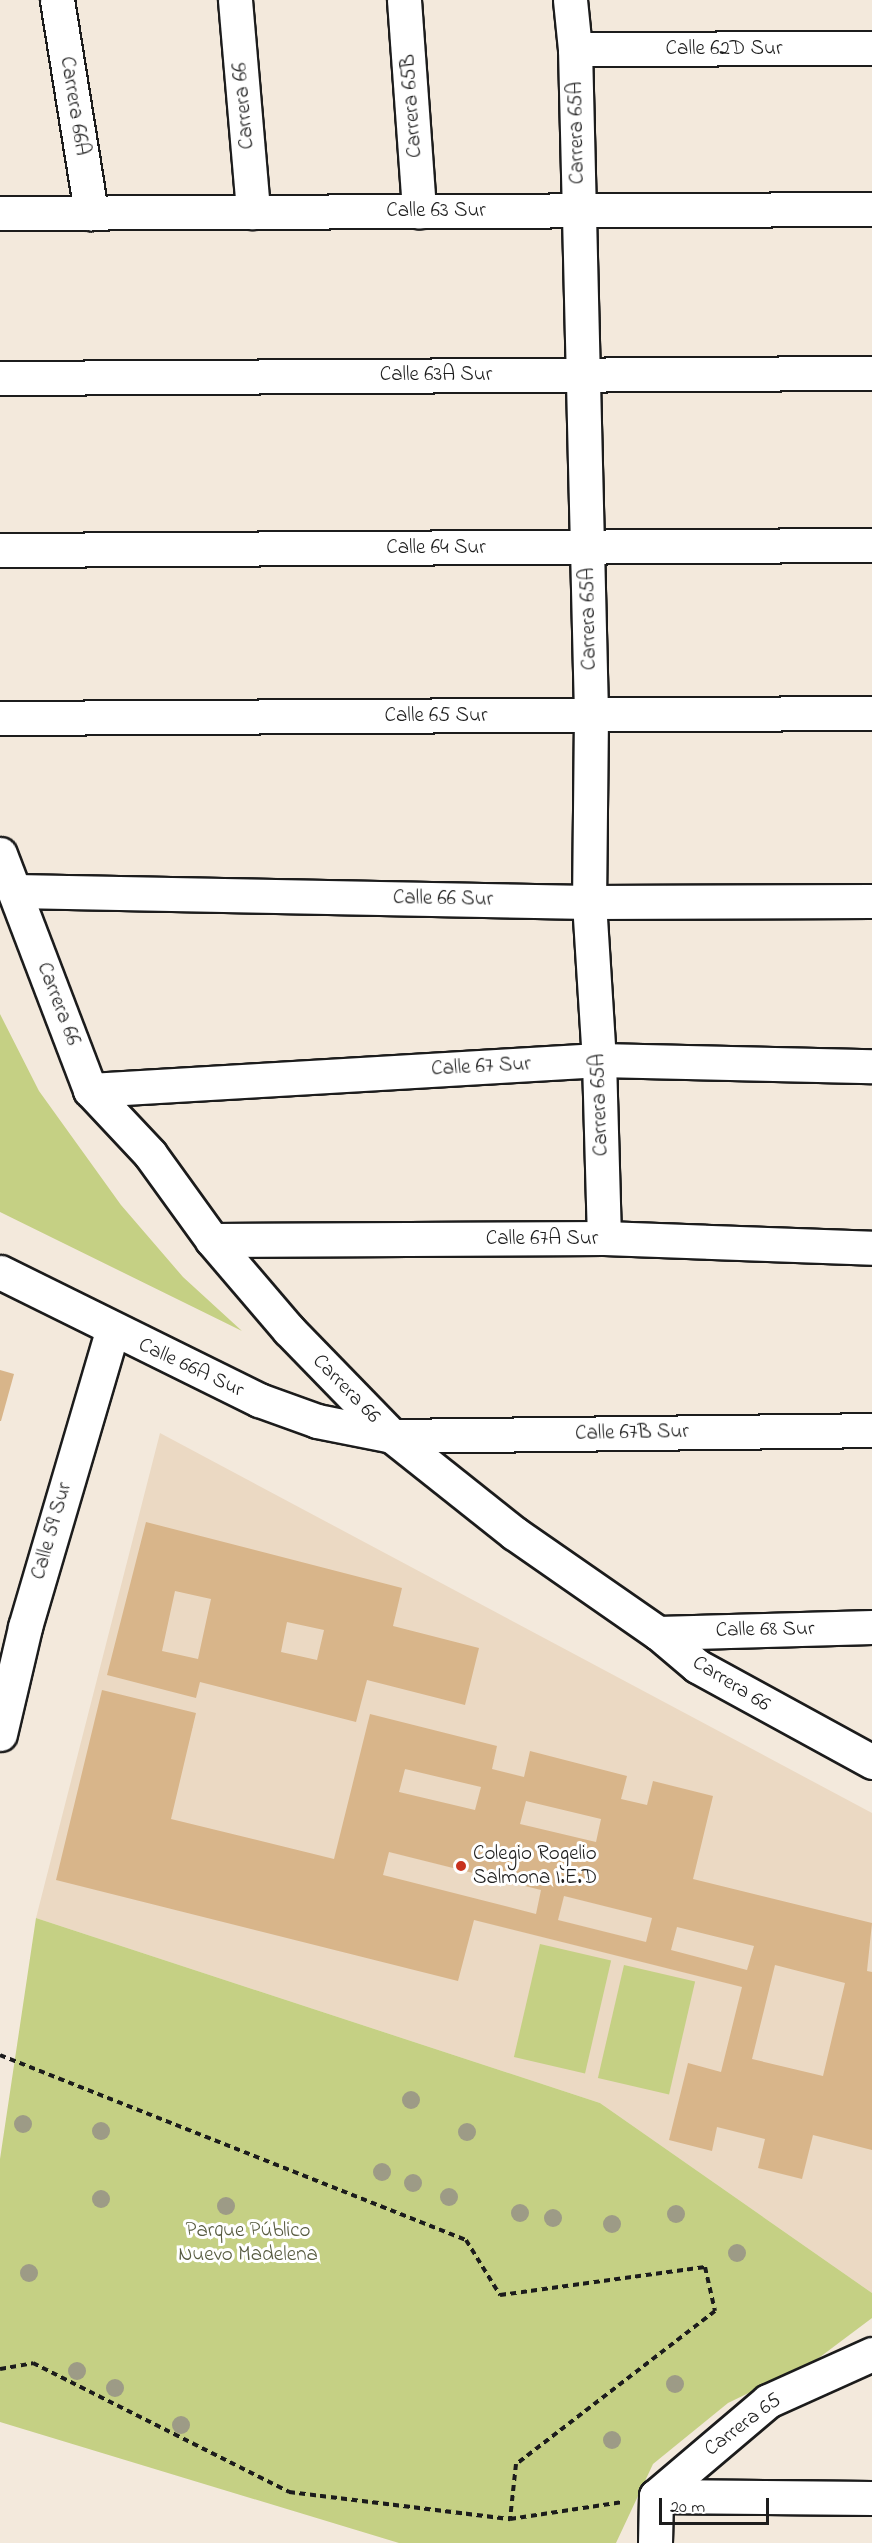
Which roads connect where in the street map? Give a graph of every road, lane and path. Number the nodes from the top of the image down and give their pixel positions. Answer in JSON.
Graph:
{"nodes":[{"id":1,"x":57,"y":0,"type":"edge"},
{"id":2,"x":235,"y":0,"type":"edge"},
{"id":3,"x":404,"y":0,"type":"edge"},
{"id":4,"x":570,"y":0,"type":"edge"},
{"id":5,"x":872,"y":48,"type":"edge"},
{"id":6,"x":575,"y":49,"type":"junction"},
{"id":7,"x":872,"y":208,"type":"edge"},
{"id":8,"x":579,"y":210,"type":"junction"},
{"id":9,"x":419,"y":211,"type":"junction"},
{"id":10,"x":253,"y":212,"type":"junction"},
{"id":11,"x":0,"y":213,"type":"edge"},
{"id":12,"x":91,"y":213,"type":"junction"},
{"id":13,"x":872,"y":373,"type":"edge"},
{"id":14,"x":583,"y":375,"type":"junction"},
{"id":15,"x":0,"y":378,"type":"edge"},
{"id":16,"x":872,"y":545,"type":"edge"},
{"id":17,"x":587,"y":547,"type":"junction"},
{"id":18,"x":0,"y":550,"type":"edge"},
{"id":19,"x":872,"y":713,"type":"edge"},
{"id":20,"x":591,"y":715,"type":"junction"},
{"id":21,"x":0,"y":718,"type":"edge"},
{"id":22,"x":0,"y":854,"type":"edge"},
{"id":23,"x":15,"y":891,"type":"junction"},
{"id":24,"x":589,"y":902,"type":"junction"},
{"id":25,"x":872,"y":902,"type":"edge"},
{"id":26,"x":599,"y":1060,"type":"junction"},
{"id":27,"x":872,"y":1066,"type":"edge"},
{"id":28,"x":90,"y":1090,"type":"junction"},
{"id":29,"x":604,"y":1238,"type":"junction"},
{"id":30,"x":212,"y":1240,"type":"junction"},
{"id":31,"x":872,"y":1248,"type":"edge"},
{"id":32,"x":0,"y":1272,"type":"edge"},
{"id":33,"x":112,"y":1330,"type":"junction"},
{"id":34,"x":872,"y":1430,"type":"edge"},
{"id":35,"x":392,"y":1436,"type":"junction"},
{"id":36,"x":872,"y":1627,"type":"edge"},
{"id":37,"x":658,"y":1633,"type":"junction"},
{"id":38,"x":0,"y":1734,"type":"edge"},
{"id":39,"x":872,"y":1762,"type":"edge"},
{"id":40,"x":0,"y":2055,"type":"edge"},
{"id":41,"x":872,"y":2354,"type":"edge"},
{"id":42,"x":0,"y":2369,"type":"edge"},
{"id":43,"x":656,"y":2496,"type":"junction"},
{"id":44,"x":872,"y":2498,"type":"edge"},
{"id":45,"x":510,"y":2519,"type":"junction"},
{"id":46,"x":655,"y":2543,"type":"edge"}],
"edges":[{"from":1,"to":12,"type":"street","name":"Carrera 66A"},
{"from":2,"to":10,"type":"street","name":"Carrera 66"},
{"from":3,"to":9,"type":"street","name":"Carrera 65B"},
{"from":4,"to":6,"type":"street","name":"Carrera 65A"},
{"from":5,"to":6,"type":"street","name":"Calle 62D Sur"},
{"from":6,"to":8,"type":"street","name":"Carrera 65A"},
{"from":7,"to":8,"type":"street","name":"Calle 63 Sur"},
{"from":8,"to":9,"type":"street","name":"Calle 63 Sur"},
{"from":8,"to":14,"type":"street","name":"Carrera 65A"},
{"from":9,"to":10,"type":"street","name":"Calle 63 Sur"},
{"from":10,"to":12,"type":"street","name":"Calle 63 Sur"},
{"from":11,"to":12,"type":"street","name":"Calle 63 Sur"},
{"from":13,"to":14,"type":"street","name":"Calle 63A Sur"},
{"from":14,"to":15,"type":"street","name":"Calle 63A Sur"},
{"from":14,"to":17,"type":"street","name":"Carrera 65A"},
{"from":16,"to":17,"type":"street","name":"Calle 64 Sur"},
{"from":17,"to":18,"type":"street","name":"Calle 64 Sur"},
{"from":17,"to":20,"type":"street","name":"Carrera 65A"},
{"from":19,"to":20,"type":"street","name":"Calle 65 Sur"},
{"from":20,"to":21,"type":"street","name":"Calle 65 Sur"},
{"from":20,"to":24,"type":"street","name":"Carrera 65A"},
{"from":22,"to":23,"type":"street","name":"Carrera 66"},
{"from":23,"to":24,"type":"street","name":"Calle 66 Sur"},
{"from":23,"to":28,"type":"street","name":"Carrera 66"},
{"from":24,"to":25,"type":"street","name":"Calle 66 Sur"},
{"from":24,"to":26,"type":"street","name":"Carrera 65A"},
{"from":26,"to":27,"type":"street","name":"Calle 67 Sur"},
{"from":26,"to":28,"type":"street","name":"Calle 67 Sur"},
{"from":26,"to":29,"type":"street","name":"Carrera 65A"},
{"from":28,"to":30,"type":"street","name":"Carrera 66"},
{"from":29,"to":30,"type":"street","name":"Calle 67A Sur"},
{"from":29,"to":31,"type":"street","name":"Calle 67A Sur"},
{"from":30,"to":35,"type":"street","name":"Carrera 66"},
{"from":32,"to":33,"type":"street","name":"Calle 66A Sur"},
{"from":33,"to":35,"type":"street","name":"Calle 66A Sur"},
{"from":33,"to":38,"type":"street","name":"Calle 59 Sur"},
{"from":34,"to":35,"type":"street","name":"Calle 67B Sur"},
{"from":35,"to":37,"type":"street","name":"Carrera 66"},
{"from":36,"to":37,"type":"street","name":"Calle 68 Sur"},
{"from":37,"to":39,"type":"street","name":"Carrera 66"},
{"from":40,"to":45,"type":"path"},
{"from":41,"to":43,"type":"street","name":"Carrera 65"},
{"from":42,"to":45,"type":"path"},
{"from":43,"to":44,"type":"street"},
{"from":43,"to":45,"type":"path"},
{"from":43,"to":46,"type":"street"}]}
